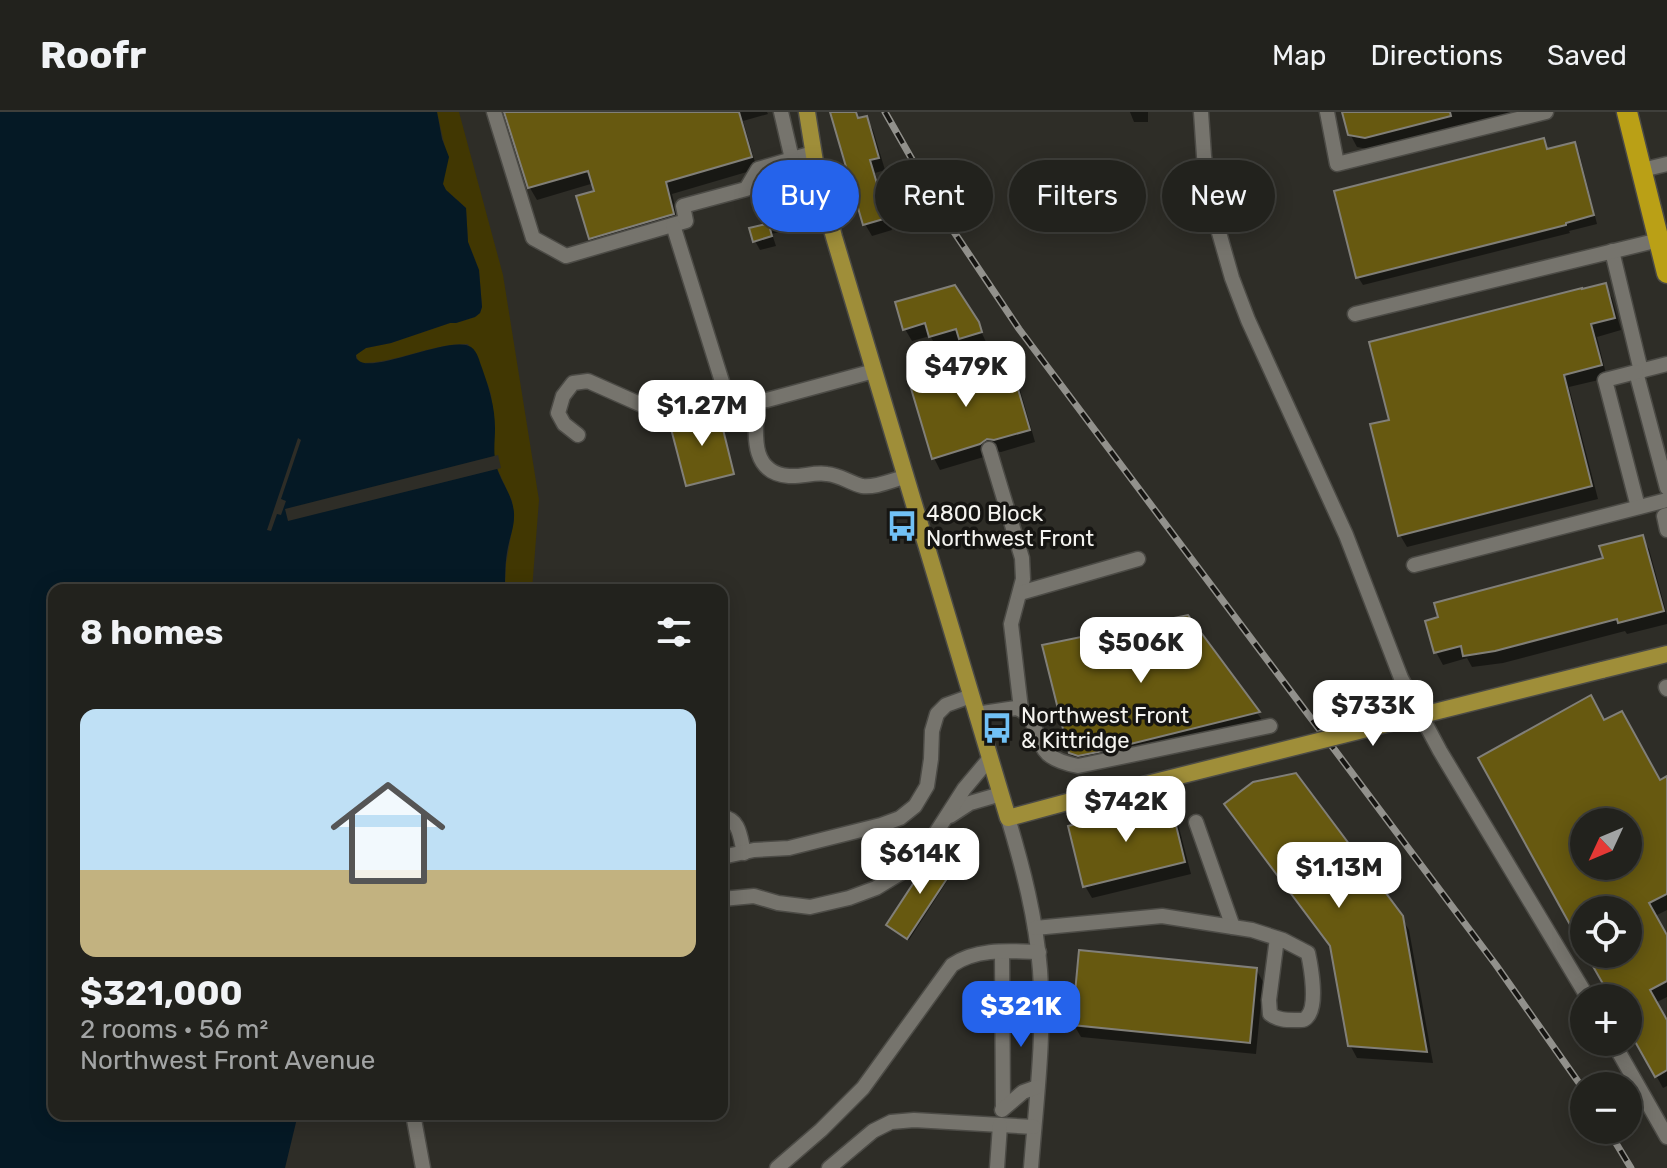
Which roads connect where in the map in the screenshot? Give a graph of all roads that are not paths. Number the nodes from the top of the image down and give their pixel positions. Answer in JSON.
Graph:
{"nodes":[{"id":1,"x":494,"y":112,"type":"edge"},
{"id":2,"x":781,"y":112,"type":"edge"},
{"id":3,"x":807,"y":112,"type":"edge"},
{"id":4,"x":1201,"y":112,"type":"edge"},
{"id":5,"x":1327,"y":112,"type":"edge"},
{"id":6,"x":1546,"y":112,"type":"edge"},
{"id":7,"x":1627,"y":112,"type":"edge"},
{"id":8,"x":813,"y":153,"type":"junction"},
{"id":9,"x":792,"y":159,"type":"junction"},
{"id":10,"x":1667,"y":164,"type":"edge"},
{"id":11,"x":1642,"y":170,"type":"junction"},
{"id":12,"x":673,"y":225,"type":"junction"},
{"id":13,"x":1659,"y":240,"type":"junction"},
{"id":14,"x":1612,"y":251,"type":"junction"},
{"id":15,"x":1667,"y":271,"type":"edge"},
{"id":16,"x":1355,"y":314,"type":"dead end"},
{"id":17,"x":1667,"y":364,"type":"edge"},
{"id":18,"x":874,"y":371,"type":"junction"},
{"id":19,"x":1639,"y":371,"type":"junction"},
{"id":20,"x":724,"y":388,"type":"dead end"},
{"id":21,"x":757,"y":401,"type":"junction"},
{"id":22,"x":578,"y":435,"type":"dead end"},
{"id":23,"x":989,"y":449,"type":"dead end"},
{"id":24,"x":905,"y":477,"type":"junction"},
{"id":25,"x":1667,"y":488,"type":"edge"},
{"id":26,"x":1667,"y":500,"type":"edge"},
{"id":27,"x":1638,"y":507,"type":"junction"},
{"id":28,"x":1667,"y":515,"type":"edge"},
{"id":29,"x":1667,"y":530,"type":"edge"},
{"id":30,"x":1138,"y":559,"type":"dead end"},
{"id":31,"x":1414,"y":565,"type":"dead end"},
{"id":32,"x":1020,"y":593,"type":"junction"},
{"id":33,"x":1667,"y":654,"type":"edge"},
{"id":34,"x":971,"y":696,"type":"junction"},
{"id":35,"x":1021,"y":709,"type":"junction"},
{"id":36,"x":976,"y":714,"type":"junction"},
{"id":37,"x":1270,"y":726,"type":"dead end"},
{"id":38,"x":990,"y":758,"type":"junction"},
{"id":39,"x":1001,"y":794,"type":"junction"},
{"id":40,"x":1008,"y":818,"type":"junction"},
{"id":41,"x":728,"y":819,"type":"edge"},
{"id":42,"x":1196,"y":822,"type":"dead end"},
{"id":43,"x":942,"y":825,"type":"junction"},
{"id":44,"x":744,"y":853,"type":"junction"},
{"id":45,"x":728,"y":856,"type":"edge"},
{"id":46,"x":728,"y":898,"type":"edge"},
{"id":47,"x":1233,"y":927,"type":"junction"},
{"id":48,"x":1035,"y":928,"type":"junction"},
{"id":49,"x":1277,"y":938,"type":"junction"},
{"id":50,"x":1002,"y":952,"type":"junction"},
{"id":51,"x":1039,"y":952,"type":"junction"},
{"id":52,"x":1580,"y":984,"type":"edge"},
{"id":53,"x":1621,"y":1056,"type":"edge"},
{"id":54,"x":1037,"y":1087,"type":"junction"},
{"id":55,"x":1003,"y":1108,"type":"junction"},
{"id":56,"x":414,"y":1120,"type":"edge"},
{"id":57,"x":994,"y":1124,"type":"junction"},
{"id":58,"x":1034,"y":1127,"type":"junction"},
{"id":59,"x":1667,"y":1137,"type":"edge"},
{"id":60,"x":423,"y":1168,"type":"edge"},
{"id":61,"x":777,"y":1168,"type":"edge"},
{"id":62,"x":829,"y":1168,"type":"edge"},
{"id":63,"x":997,"y":1168,"type":"edge"},
{"id":64,"x":1031,"y":1168,"type":"edge"}],
"edges":[{"from":1,"to":12,"type":"street"},
{"from":2,"to":9,"type":"street"},
{"from":3,"to":8,"type":"main road"},
{"from":4,"to":52,"type":"street"},
{"from":5,"to":6,"type":"street"},
{"from":7,"to":11,"type":"highway"},
{"from":8,"to":9,"type":"street"},
{"from":8,"to":18,"type":"main road"},
{"from":9,"to":12,"type":"street"},
{"from":10,"to":11,"type":"street"},
{"from":11,"to":13,"type":"highway"},
{"from":12,"to":20,"type":"street"},
{"from":13,"to":14,"type":"street"},
{"from":13,"to":15,"type":"highway"},
{"from":14,"to":16,"type":"street"},
{"from":14,"to":19,"type":"street"},
{"from":17,"to":19,"type":"street"},
{"from":18,"to":21,"type":"street"},
{"from":18,"to":24,"type":"main road"},
{"from":19,"to":25,"type":"street"},
{"from":19,"to":27,"type":"street"},
{"from":21,"to":22,"type":"street"},
{"from":21,"to":24,"type":"street"},
{"from":23,"to":32,"type":"street"},
{"from":24,"to":34,"type":"main road"},
{"from":26,"to":27,"type":"street"},
{"from":27,"to":31,"type":"street"},
{"from":28,"to":29,"type":"street"},
{"from":30,"to":32,"type":"street"},
{"from":32,"to":35,"type":"street"},
{"from":33,"to":40,"type":"main road","bridge":true},
{"from":34,"to":36,"type":"main road"},
{"from":34,"to":44,"type":"street"},
{"from":35,"to":36,"type":"street"},
{"from":35,"to":37,"type":"street"},
{"from":36,"to":38,"type":"main road"},
{"from":38,"to":39,"type":"main road"},
{"from":38,"to":43,"type":"street"},
{"from":39,"to":40,"type":"main road"},
{"from":39,"to":43,"type":"street"},
{"from":40,"to":48,"type":"street"},
{"from":41,"to":44,"type":"street"},
{"from":42,"to":47,"type":"street"},
{"from":43,"to":46,"type":"street"},
{"from":44,"to":45,"type":"street"},
{"from":47,"to":48,"type":"street"},
{"from":47,"to":49,"type":"street"},
{"from":48,"to":51,"type":"street"},
{"from":49,"to":49,"type":"street"},
{"from":50,"to":51,"type":"street"},
{"from":50,"to":55,"type":"street"},
{"from":50,"to":61,"type":"street"},
{"from":51,"to":54,"type":"street"},
{"from":53,"to":59,"type":"street"},
{"from":54,"to":55,"type":"street"},
{"from":54,"to":58,"type":"street"},
{"from":55,"to":57,"type":"street"},
{"from":56,"to":60,"type":"street"},
{"from":57,"to":58,"type":"street"},
{"from":57,"to":62,"type":"street"},
{"from":57,"to":63,"type":"street"},
{"from":58,"to":64,"type":"street"}]}
